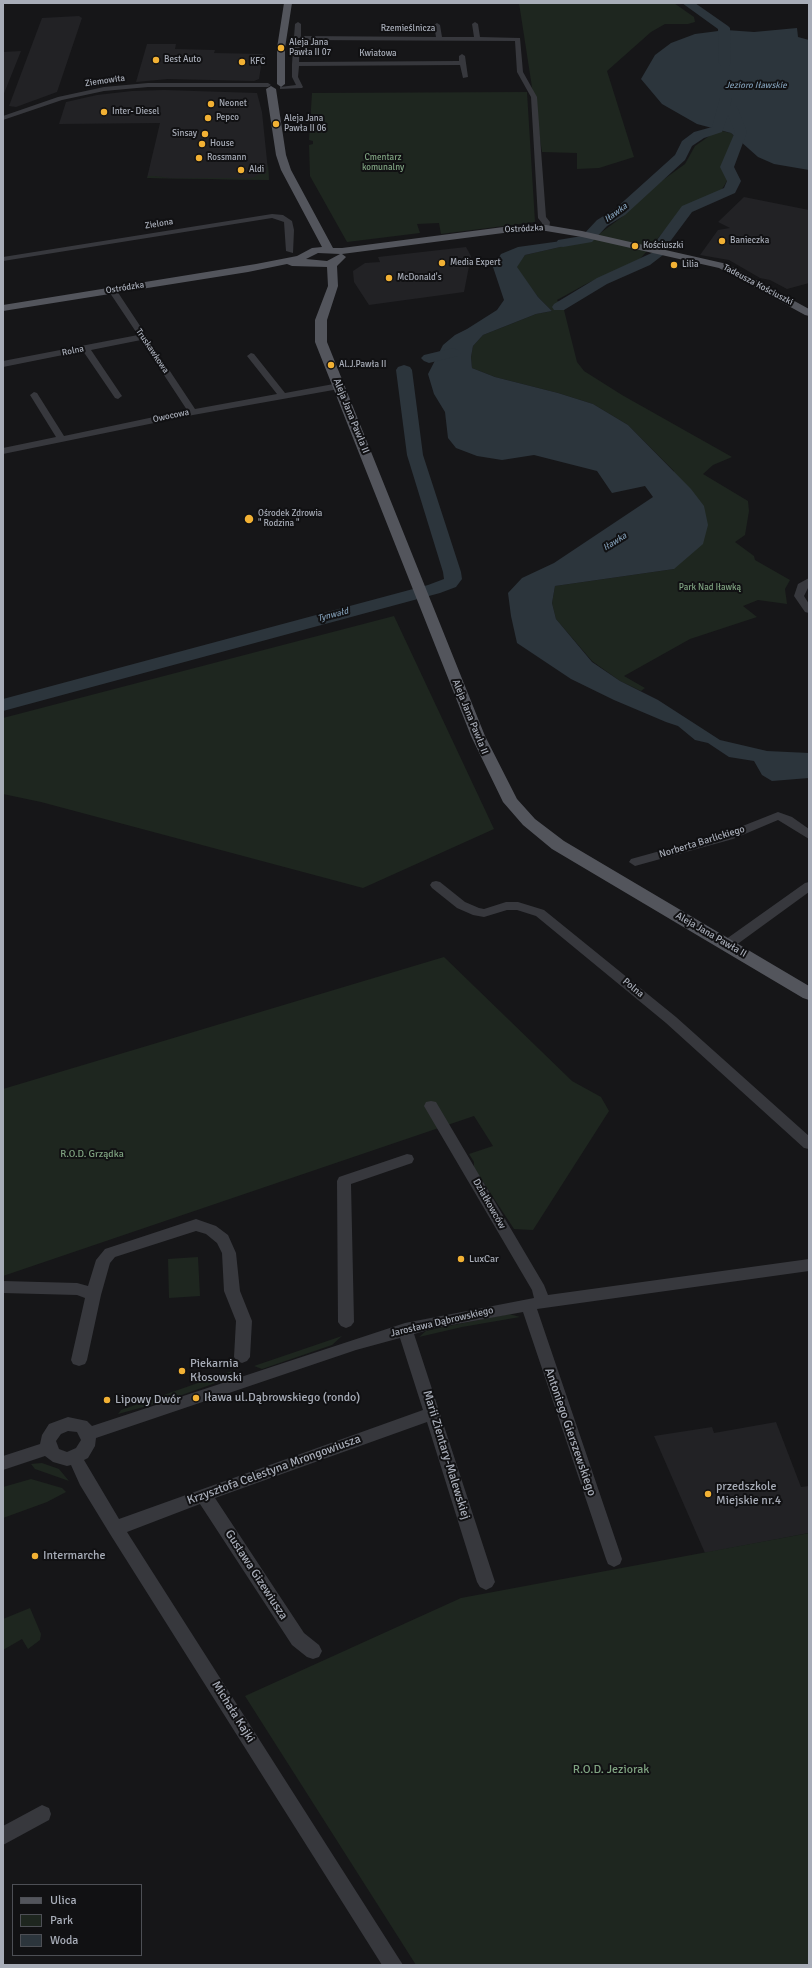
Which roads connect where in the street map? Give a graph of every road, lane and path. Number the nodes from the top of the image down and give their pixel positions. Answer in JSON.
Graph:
{"nodes":[{"id":1,"x":288,"y":3,"type":"edge"},
{"id":2,"x":298,"y":24,"type":"dead end"},
{"id":3,"x":475,"y":24,"type":"dead end"},
{"id":4,"x":437,"y":25,"type":"dead end"},
{"id":5,"x":297,"y":38,"type":"junction"},
{"id":6,"x":439,"y":38,"type":"junction"},
{"id":7,"x":477,"y":38,"type":"junction"},
{"id":8,"x":295,"y":64,"type":"junction"},
{"id":9,"x":465,"y":77,"type":"dead end"},
{"id":10,"x":276,"y":86,"type":"junction"},
{"id":11,"x":3,"y":118,"type":"edge"},
{"id":12,"x":313,"y":222,"type":"junction"},
{"id":13,"x":546,"y":228,"type":"junction"},
{"id":14,"x":635,"y":246,"type":"joint"},
{"id":15,"x":290,"y":251,"type":"dead end"},
{"id":16,"x":334,"y":255,"type":"junction"},
{"id":17,"x":312,"y":258,"type":"junction"},
{"id":18,"x":3,"y":259,"type":"edge"},
{"id":19,"x":112,"y":290,"type":"junction"},
{"id":20,"x":329,"y":296,"type":"junction"},
{"id":21,"x":3,"y":308,"type":"edge"},
{"id":22,"x":809,"y":313,"type":"edge"},
{"id":23,"x":142,"y":337,"type":"junction"},
{"id":24,"x":86,"y":349,"type":"junction"},
{"id":25,"x":251,"y":356,"type":"dead end"},
{"id":26,"x":3,"y":364,"type":"edge"},
{"id":27,"x":339,"y":386,"type":"junction"},
{"id":28,"x":34,"y":395,"type":"dead end"},
{"id":29,"x":118,"y":396,"type":"dead end"},
{"id":30,"x":282,"y":396,"type":"junction"},
{"id":31,"x":193,"y":412,"type":"junction"},
{"id":32,"x":62,"y":439,"type":"junction"},
{"id":33,"x":3,"y":451,"type":"edge"},
{"id":34,"x":809,"y":581,"type":"edge"},
{"id":35,"x":809,"y":610,"type":"edge"},
{"id":36,"x":809,"y":835,"type":"edge"},
{"id":37,"x":635,"y":862,"type":"dead end"},
{"id":38,"x":436,"y":885,"type":"dead end"},
{"id":39,"x":809,"y":886,"type":"edge"},
{"id":40,"x":798,"y":894,"type":"junction"},
{"id":41,"x":809,"y":901,"type":"edge"},
{"id":42,"x":727,"y":945,"type":"junction"},
{"id":43,"x":809,"y":994,"type":"edge"},
{"id":44,"x":431,"y":1106,"type":"dead end"},
{"id":45,"x":809,"y":1144,"type":"edge"},
{"id":46,"x":406,"y":1160,"type":"dead end"},
{"id":47,"x":809,"y":1265,"type":"edge"},
{"id":48,"x":3,"y":1287,"type":"edge"},
{"id":49,"x":93,"y":1295,"type":"junction"},
{"id":50,"x":535,"y":1304,"type":"junction"},
{"id":51,"x":346,"y":1322,"type":"dead end"},
{"id":52,"x":405,"y":1329,"type":"junction"},
{"id":53,"x":242,"y":1357,"type":"dead end"},
{"id":54,"x":79,"y":1360,"type":"dead end"},
{"id":55,"x":433,"y":1413,"type":"junction"},
{"id":56,"x":88,"y":1434,"type":"junction"},
{"id":57,"x":49,"y":1448,"type":"junction"},
{"id":58,"x":76,"y":1457,"type":"junction"},
{"id":59,"x":3,"y":1463,"type":"edge"},
{"id":60,"x":204,"y":1495,"type":"junction"},
{"id":61,"x":116,"y":1529,"type":"junction"},
{"id":62,"x":614,"y":1559,"type":"dead end"},
{"id":63,"x":486,"y":1582,"type":"dead end"},
{"id":64,"x":313,"y":1651,"type":"dead end"},
{"id":65,"x":42,"y":1814,"type":"dead end"},
{"id":66,"x":3,"y":1836,"type":"edge"},
{"id":67,"x":393,"y":1965,"type":"edge"}],
"edges":[{"from":1,"to":10,"type":"main road"},
{"from":2,"to":5,"type":"street"},
{"from":3,"to":7,"type":"street"},
{"from":4,"to":6,"type":"street"},
{"from":5,"to":6,"type":"street","name":"Rzemieślnicza"},
{"from":5,"to":8,"type":"street"},
{"from":6,"to":7,"type":"street","name":"Rzemieślnicza"},
{"from":7,"to":13,"type":"street","name":"Rzemieślnicza"},
{"from":8,"to":9,"type":"street","name":"Kwiatowa"},
{"from":8,"to":10,"type":"street","name":"Ziemowita"},
{"from":10,"to":11,"type":"street","name":"Ziemowita"},
{"from":10,"to":12,"type":"main road"},
{"from":12,"to":16,"type":"main road"},
{"from":12,"to":17,"type":"main road"},
{"from":13,"to":14,"type":"main road","name":"Ostródzka"},
{"from":13,"to":16,"type":"main road","name":"Ostródzka"},
{"from":14,"to":22,"type":"main road","name":"Tadeusza Kościuszki"},
{"from":15,"to":18,"type":"street","name":"Zielona"},
{"from":16,"to":17,"type":"main road","name":"Ostródzka"},
{"from":16,"to":17,"type":"main road","name":"Ostródzka"},
{"from":16,"to":20,"type":"main road","name":"Aleja Jana Pawła II"},
{"from":17,"to":19,"type":"main road","name":"Ostródzka"},
{"from":17,"to":20,"type":"main road","name":"Aleja Jana Pawła II"},
{"from":19,"to":21,"type":"main road","name":"Ostródzka"},
{"from":19,"to":23,"type":"street","name":"Truskawkowa"},
{"from":20,"to":27,"type":"main road","name":"Aleja Jana Pawła II"},
{"from":23,"to":24,"type":"street","name":"Rolna"},
{"from":23,"to":31,"type":"street","name":"Truskawkowa"},
{"from":24,"to":26,"type":"street","name":"Rolna"},
{"from":24,"to":29,"type":"street"},
{"from":25,"to":30,"type":"street"},
{"from":27,"to":30,"type":"street","name":"Owocowa"},
{"from":27,"to":42,"type":"main road","name":"Aleja Jana Pawła II"},
{"from":28,"to":32,"type":"street"},
{"from":30,"to":31,"type":"street","name":"Owocowa"},
{"from":31,"to":32,"type":"street","name":"Owocowa"},
{"from":32,"to":33,"type":"street","name":"Owocowa"},
{"from":34,"to":35,"type":"street"},
{"from":36,"to":37,"type":"street","name":"Norberta Barlickiego"},
{"from":38,"to":45,"type":"street","name":"Polna"},
{"from":39,"to":40,"type":"street"},
{"from":40,"to":41,"type":"street"},
{"from":40,"to":42,"type":"street"},
{"from":42,"to":43,"type":"main road","name":"Aleja Jana Pawła II"},
{"from":44,"to":50,"type":"street","name":"Działkowców"},
{"from":46,"to":51,"type":"street"},
{"from":47,"to":50,"type":"street","name":"Jarosława Dąbrowskiego"},
{"from":48,"to":49,"type":"street"},
{"from":49,"to":53,"type":"street"},
{"from":49,"to":54,"type":"street"},
{"from":50,"to":52,"type":"street","name":"Jarosława Dąbrowskiego"},
{"from":50,"to":62,"type":"street","name":"Antoniego Gierszewskiego"},
{"from":52,"to":55,"type":"street","name":"Marii Zientary-Malewskiej"},
{"from":52,"to":56,"type":"street","name":"Jarosława Dąbrowskiego"},
{"from":55,"to":60,"type":"street","name":"Krzysztofa Celestyna Mrongowiusza"},
{"from":55,"to":63,"type":"street","name":"Marii Zientary-Malewskiej"},
{"from":56,"to":57,"type":"street"},
{"from":56,"to":58,"type":"street"},
{"from":57,"to":58,"type":"street"},
{"from":57,"to":59,"type":"street"},
{"from":58,"to":61,"type":"street","name":"Michała Kajki"},
{"from":60,"to":61,"type":"street","name":"Krzysztofa Celestyna Mrongowiusza"},
{"from":60,"to":64,"type":"street","name":"Gustawa Gizewiusza"},
{"from":61,"to":67,"type":"street","name":"Michała Kajki"},
{"from":65,"to":66,"type":"street"}]}
